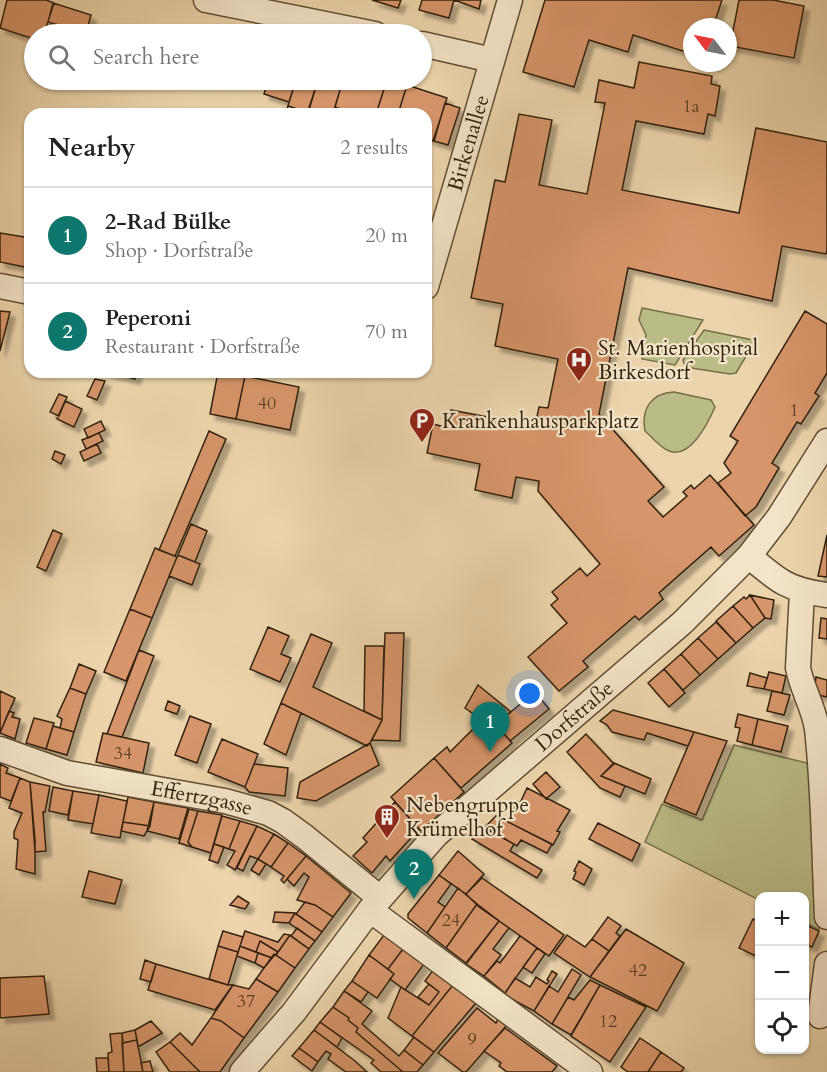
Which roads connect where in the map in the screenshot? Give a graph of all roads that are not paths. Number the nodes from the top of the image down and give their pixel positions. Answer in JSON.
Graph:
{"nodes":[{"id":1,"x":206,"y":0,"type":"edge"},
{"id":2,"x":510,"y":0,"type":"edge"},
{"id":3,"x":325,"y":24,"type":"edge"},
{"id":4,"x":432,"y":46,"type":"edge"},
{"id":5,"x":492,"y":60,"type":"junction"},
{"id":6,"x":432,"y":266,"type":"edge"},
{"id":7,"x":0,"y":286,"type":"edge"},
{"id":8,"x":24,"y":291,"type":"edge"},
{"id":9,"x":827,"y":441,"type":"edge"},
{"id":10,"x":749,"y":556,"type":"junction"},
{"id":11,"x":802,"y":592,"type":"junction"},
{"id":12,"x":827,"y":595,"type":"edge"},
{"id":13,"x":0,"y":749,"type":"edge"},
{"id":14,"x":375,"y":904,"type":"junction"},
{"id":15,"x":827,"y":917,"type":"edge"},
{"id":16,"x":827,"y":964,"type":"edge"},
{"id":17,"x":820,"y":1016,"type":"dead end"},
{"id":18,"x":242,"y":1072,"type":"edge"},
{"id":19,"x":590,"y":1072,"type":"edge"}],
"edges":[{"from":1,"to":3,"type":"street"},
{"from":2,"to":5,"type":"street","name":"Birkenallee"},
{"from":4,"to":5,"type":"street"},
{"from":5,"to":6,"type":"street","name":"Birkenallee"},
{"from":7,"to":8,"type":"street"},
{"from":9,"to":10,"type":"street","name":"Dorfstraße"},
{"from":10,"to":11,"type":"street"},
{"from":10,"to":14,"type":"street","name":"Dorfstraße"},
{"from":11,"to":12,"type":"street"},
{"from":11,"to":15,"type":"street"},
{"from":13,"to":14,"type":"street","name":"Effertzgasse"},
{"from":14,"to":18,"type":"street","name":"Dorfstraße"},
{"from":14,"to":19,"type":"street","name":"Effertzgasse"},
{"from":16,"to":17,"type":"street"}]}
